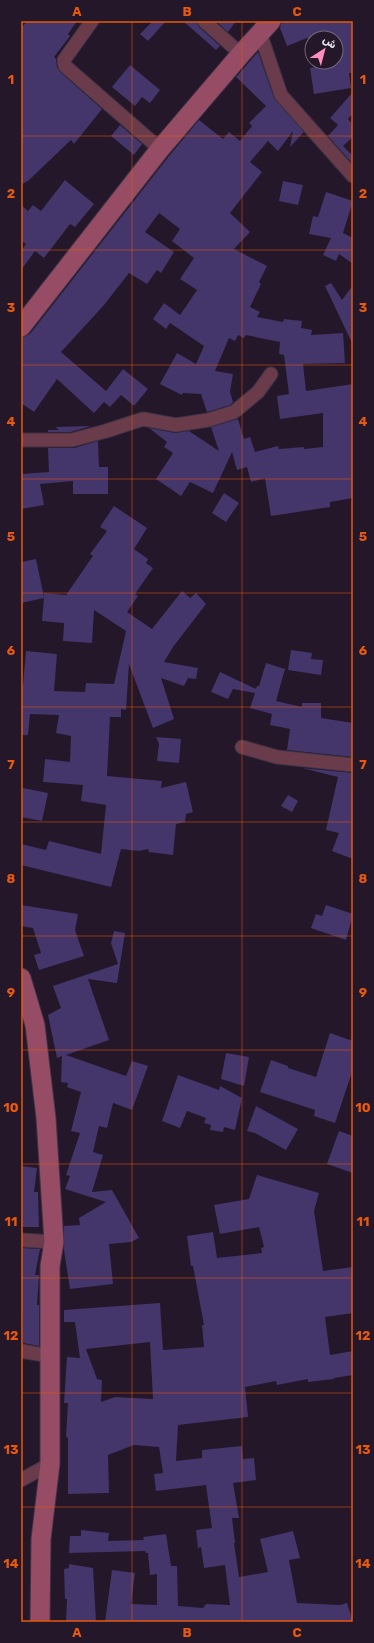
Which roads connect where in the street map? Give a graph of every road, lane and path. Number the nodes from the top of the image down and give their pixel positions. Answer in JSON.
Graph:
{"nodes":[{"id":1,"x":92,"y":21,"type":"edge"},
{"id":2,"x":204,"y":21,"type":"edge"},
{"id":3,"x":265,"y":27,"type":"edge"},
{"id":4,"x":241,"y":54,"type":"junction"},
{"id":5,"x":160,"y":149,"type":"junction"},
{"id":6,"x":353,"y":176,"type":"edge"},
{"id":7,"x":21,"y":327,"type":"edge"},
{"id":8,"x":271,"y":374,"type":"dead end"},
{"id":9,"x":21,"y":440,"type":"edge"},
{"id":10,"x":242,"y":747,"type":"dead end"},
{"id":11,"x":353,"y":765,"type":"edge"},
{"id":12,"x":21,"y":978,"type":"edge"},
{"id":13,"x":21,"y":1240,"type":"edge"},
{"id":14,"x":54,"y":1242,"type":"junction"},
{"id":15,"x":21,"y":1351,"type":"edge"},
{"id":16,"x":50,"y":1356,"type":"junction"},
{"id":17,"x":50,"y":1464,"type":"junction"},
{"id":18,"x":21,"y":1480,"type":"edge"},
{"id":19,"x":40,"y":1622,"type":"edge"}],
"edges":[{"from":1,"to":5,"type":"street"},
{"from":2,"to":4,"type":"street"},
{"from":3,"to":4,"type":"main road"},
{"from":3,"to":6,"type":"street"},
{"from":4,"to":5,"type":"main road"},
{"from":5,"to":7,"type":"main road"},
{"from":8,"to":9,"type":"street"},
{"from":10,"to":11,"type":"street"},
{"from":12,"to":14,"type":"main road"},
{"from":13,"to":14,"type":"street"},
{"from":14,"to":16,"type":"main road"},
{"from":15,"to":16,"type":"street"},
{"from":16,"to":17,"type":"main road"},
{"from":17,"to":18,"type":"street"},
{"from":17,"to":19,"type":"main road"}]}
